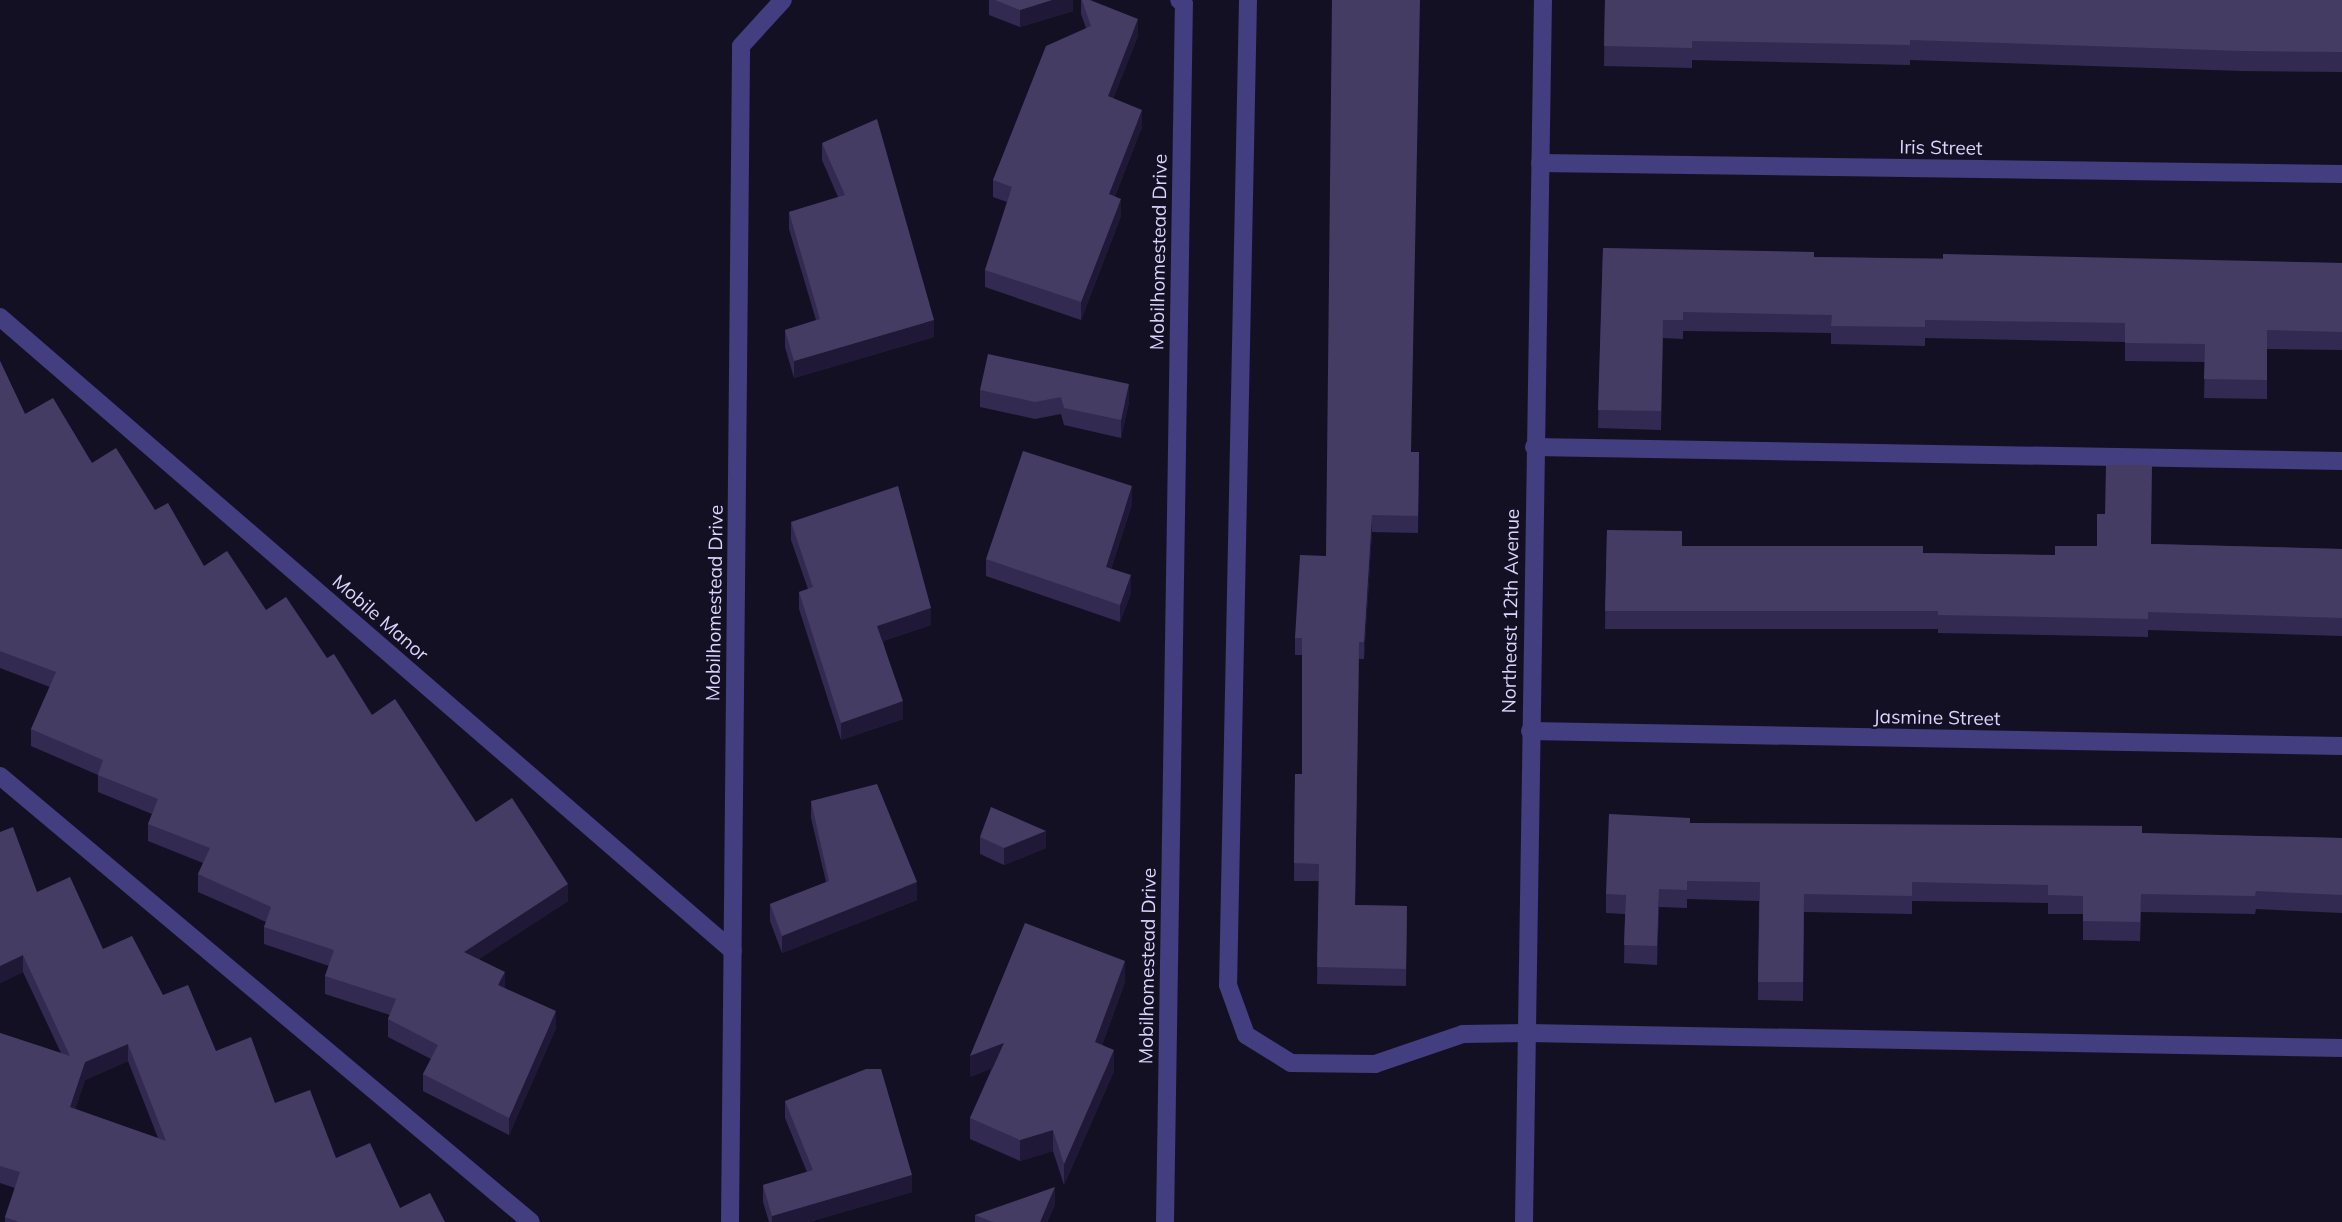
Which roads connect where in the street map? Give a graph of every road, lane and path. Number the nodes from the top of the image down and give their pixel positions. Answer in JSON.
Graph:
{"nodes":[{"id":1,"x":782,"y":0,"type":"edge"},
{"id":2,"x":1179,"y":0,"type":"edge"},
{"id":3,"x":1248,"y":0,"type":"edge"},
{"id":4,"x":1543,"y":0,"type":"edge"},
{"id":5,"x":1540,"y":163,"type":"junction"},
{"id":6,"x":2342,"y":174,"type":"edge"},
{"id":7,"x":0,"y":317,"type":"edge"},
{"id":8,"x":1534,"y":447,"type":"junction"},
{"id":9,"x":2342,"y":461,"type":"edge"},
{"id":10,"x":1530,"y":731,"type":"junction"},
{"id":11,"x":2342,"y":746,"type":"edge"},
{"id":12,"x":0,"y":776,"type":"edge"},
{"id":13,"x":733,"y":951,"type":"junction"},
{"id":14,"x":1528,"y":1033,"type":"junction"},
{"id":15,"x":2342,"y":1048,"type":"edge"},
{"id":16,"x":531,"y":1222,"type":"edge"},
{"id":17,"x":730,"y":1222,"type":"edge"},
{"id":18,"x":1165,"y":1222,"type":"edge"},
{"id":19,"x":1524,"y":1222,"type":"edge"}],
"edges":[{"from":1,"to":13,"type":"street","name":"Mobilhomestead Drive"},
{"from":2,"to":18,"type":"street","name":"Mobilhomestead Drive"},
{"from":3,"to":14,"type":"street"},
{"from":4,"to":5,"type":"street","name":"Northeast 12th Avenue"},
{"from":5,"to":6,"type":"street","name":"Iris Street"},
{"from":5,"to":8,"type":"street","name":"Northeast 12th Avenue"},
{"from":7,"to":13,"type":"street","name":"Mobile Manor"},
{"from":8,"to":9,"type":"street"},
{"from":8,"to":10,"type":"street","name":"Northeast 12th Avenue"},
{"from":10,"to":11,"type":"street","name":"Jasmine Street"},
{"from":10,"to":14,"type":"street","name":"Northeast 12th Avenue"},
{"from":12,"to":16,"type":"street"},
{"from":13,"to":17,"type":"street","name":"Mobilhomestead Drive"},
{"from":14,"to":15,"type":"street"},
{"from":14,"to":19,"type":"street","name":"Northeast 12th Avenue"}]}
